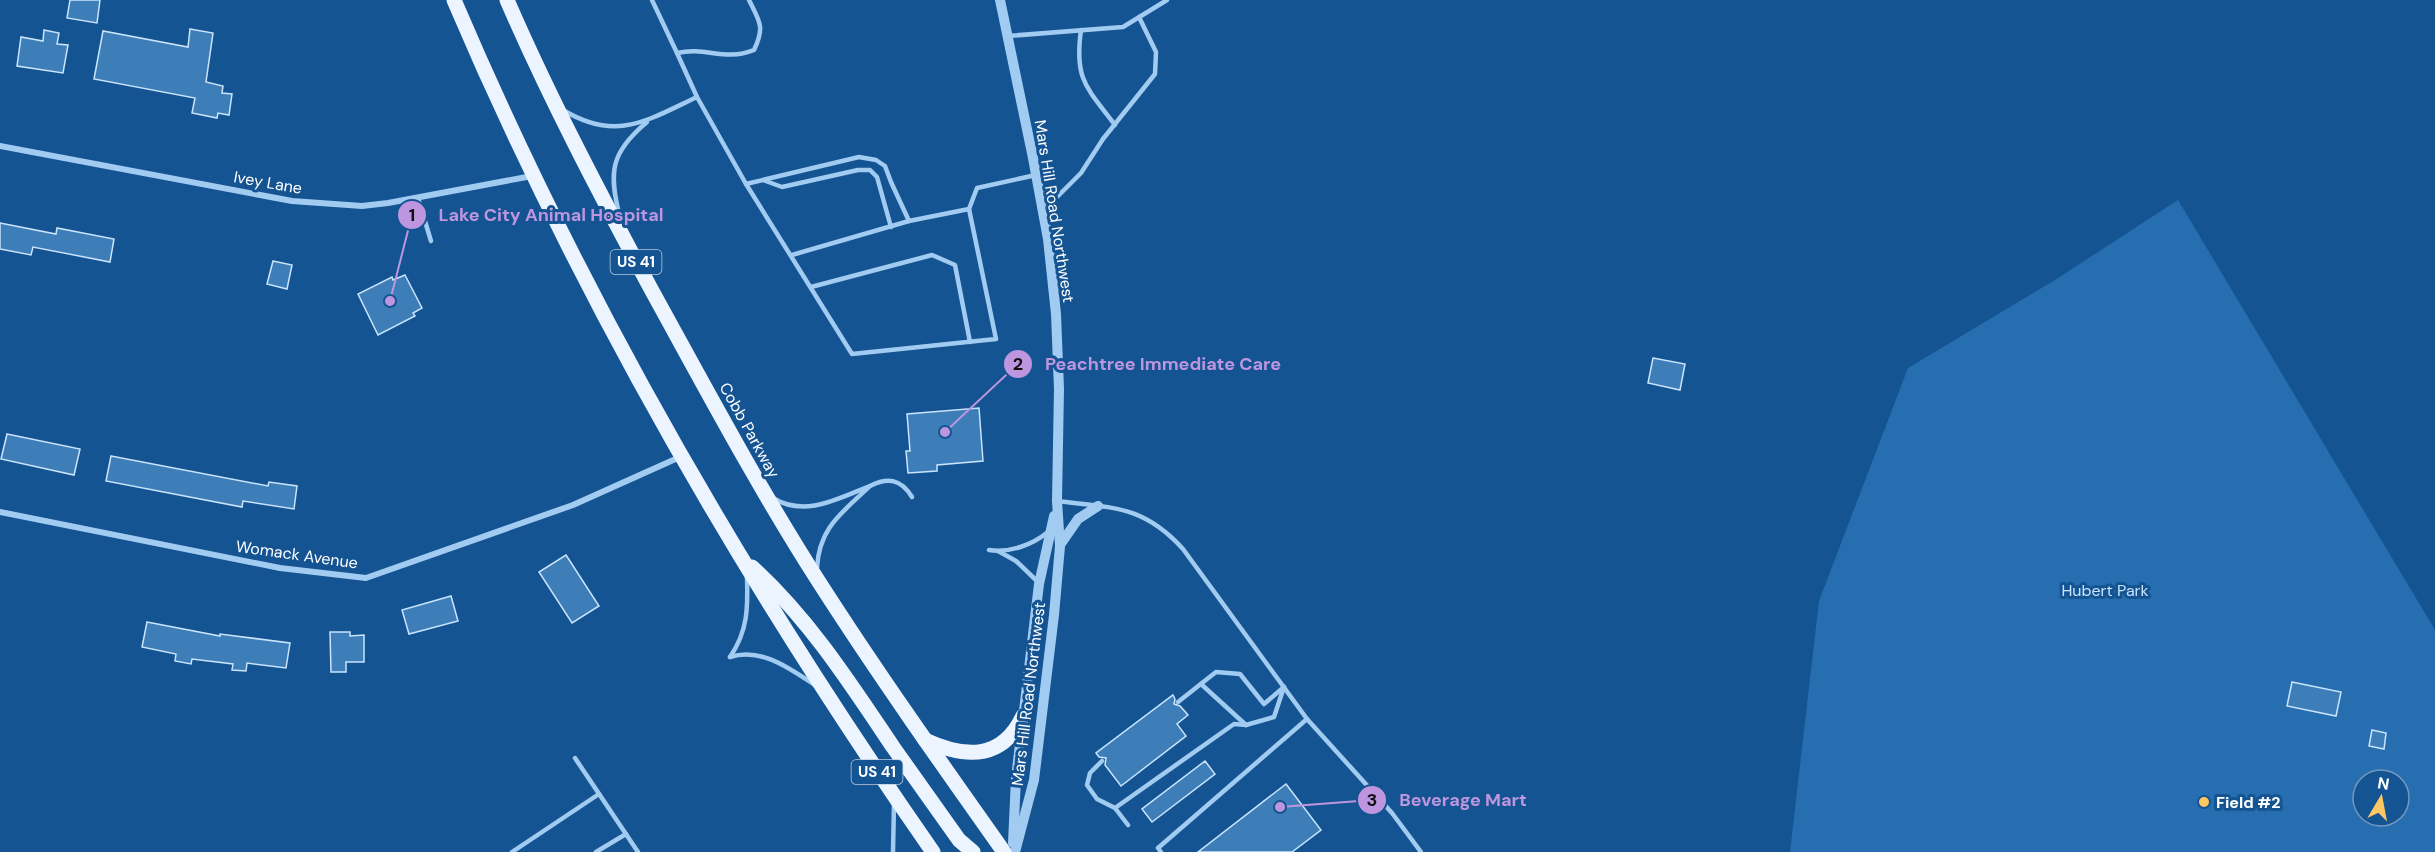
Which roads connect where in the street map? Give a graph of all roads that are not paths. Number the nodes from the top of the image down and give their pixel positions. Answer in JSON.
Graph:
{"nodes":[{"id":1,"x":454,"y":0,"type":"edge"},
{"id":2,"x":507,"y":0,"type":"edge"},
{"id":3,"x":652,"y":0,"type":"edge"},
{"id":4,"x":749,"y":0,"type":"edge"},
{"id":5,"x":1000,"y":0,"type":"edge"},
{"id":6,"x":1167,"y":0,"type":"edge"},
{"id":7,"x":1139,"y":17,"type":"junction"},
{"id":8,"x":1081,"y":30,"type":"junction"},
{"id":9,"x":1008,"y":36,"type":"junction"},
{"id":10,"x":677,"y":54,"type":"junction"},
{"id":11,"x":697,"y":97,"type":"junction"},
{"id":12,"x":555,"y":105,"type":"junction"},
{"id":13,"x":649,"y":120,"type":"junction"},
{"id":14,"x":1115,"y":125,"type":"junction"},
{"id":15,"x":0,"y":146,"type":"edge"},
{"id":16,"x":1036,"y":175,"type":"junction"},
{"id":17,"x":532,"y":176,"type":"junction"},
{"id":18,"x":761,"y":179,"type":"junction"},
{"id":19,"x":746,"y":184,"type":"junction"},
{"id":20,"x":418,"y":198,"type":"junction"},
{"id":21,"x":969,"y":209,"type":"junction"},
{"id":22,"x":1043,"y":211,"type":"junction"},
{"id":23,"x":909,"y":221,"type":"junction"},
{"id":24,"x":891,"y":227,"type":"junction"},
{"id":25,"x":430,"y":241,"type":"dead end"},
{"id":26,"x":627,"y":244,"type":"junction"},
{"id":27,"x":792,"y":255,"type":"junction"},
{"id":28,"x":811,"y":287,"type":"junction"},
{"id":29,"x":970,"y":342,"type":"junction"},
{"id":30,"x":680,"y":457,"type":"junction"},
{"id":31,"x":870,"y":486,"type":"junction"},
{"id":32,"x":765,"y":492,"type":"junction"},
{"id":33,"x":912,"y":497,"type":"dead end"},
{"id":34,"x":1058,"y":501,"type":"junction"},
{"id":35,"x":1098,"y":506,"type":"junction"},
{"id":36,"x":0,"y":512,"type":"edge"},
{"id":37,"x":1051,"y":531,"type":"junction"},
{"id":38,"x":1060,"y":546,"type":"junction"},
{"id":39,"x":989,"y":550,"type":"dead end"},
{"id":40,"x":998,"y":551,"type":"junction"},
{"id":41,"x":737,"y":552,"type":"junction"},
{"id":42,"x":747,"y":568,"type":"junction"},
{"id":43,"x":818,"y":580,"type":"junction"},
{"id":44,"x":1039,"y":584,"type":"junction"},
{"id":45,"x":1202,"y":684,"type":"junction"},
{"id":46,"x":1284,"y":687,"type":"junction"},
{"id":47,"x":822,"y":690,"type":"junction"},
{"id":48,"x":1178,"y":702,"type":"dead end"},
{"id":49,"x":1023,"y":716,"type":"junction"},
{"id":50,"x":1307,"y":719,"type":"junction"},
{"id":51,"x":1246,"y":726,"type":"junction"},
{"id":52,"x":925,"y":740,"type":"junction"},
{"id":53,"x":576,"y":758,"type":"dead end"},
{"id":54,"x":1102,"y":762,"type":"dead end"},
{"id":55,"x":892,"y":793,"type":"junction"},
{"id":56,"x":599,"y":794,"type":"junction"},
{"id":57,"x":1115,"y":808,"type":"junction"},
{"id":58,"x":1128,"y":825,"type":"dead end"},
{"id":59,"x":626,"y":834,"type":"junction"},
{"id":60,"x":512,"y":852,"type":"edge"},
{"id":61,"x":596,"y":852,"type":"edge"},
{"id":62,"x":638,"y":852,"type":"edge"},
{"id":63,"x":893,"y":852,"type":"edge"},
{"id":64,"x":933,"y":852,"type":"edge"},
{"id":65,"x":973,"y":852,"type":"edge"},
{"id":66,"x":1004,"y":852,"type":"edge"},
{"id":67,"x":1014,"y":852,"type":"edge"},
{"id":68,"x":1161,"y":852,"type":"edge"},
{"id":69,"x":1421,"y":852,"type":"edge"}],
"edges":[{"from":1,"to":17,"type":"main road","number":"US 41"},
{"from":2,"to":12,"type":"main road","name":"Cobb Parkway","number":"US 41"},
{"from":3,"to":10,"type":"lane"},
{"from":4,"to":10,"type":"lane"},
{"from":5,"to":9,"type":"street","name":"Mars Hill Road Northwest"},
{"from":6,"to":7,"type":"lane"},
{"from":7,"to":8,"type":"lane"},
{"from":7,"to":14,"type":"lane"},
{"from":8,"to":9,"type":"lane"},
{"from":8,"to":14,"type":"lane"},
{"from":9,"to":16,"type":"street","name":"Mars Hill Road Northwest"},
{"from":10,"to":11,"type":"lane"},
{"from":11,"to":13,"type":"lane"},
{"from":11,"to":19,"type":"lane"},
{"from":12,"to":13,"type":"lane"},
{"from":12,"to":26,"type":"main road","name":"Cobb Parkway","number":"US 41"},
{"from":13,"to":26,"type":"lane"},
{"from":14,"to":22,"type":"lane"},
{"from":15,"to":20,"type":"street","name":"Ivey Lane"},
{"from":16,"to":21,"type":"lane"},
{"from":16,"to":22,"type":"street","name":"Mars Hill Road Northwest"},
{"from":17,"to":20,"type":"street","name":"Ivey Lane"},
{"from":17,"to":30,"type":"main road","number":"US 41"},
{"from":18,"to":19,"type":"lane"},
{"from":18,"to":23,"type":"lane"},
{"from":18,"to":24,"type":"lane"},
{"from":19,"to":27,"type":"lane"},
{"from":20,"to":25,"type":"lane"},
{"from":21,"to":23,"type":"lane"},
{"from":21,"to":29,"type":"lane"},
{"from":22,"to":34,"type":"street","name":"Mars Hill Road Northwest"},
{"from":23,"to":24,"type":"lane"},
{"from":24,"to":27,"type":"lane"},
{"from":26,"to":32,"type":"main road","name":"Cobb Parkway","number":"US 41"},
{"from":27,"to":28,"type":"lane"},
{"from":28,"to":29,"type":"lane"},
{"from":28,"to":29,"type":"lane"},
{"from":30,"to":36,"type":"street","name":"Womack Avenue"},
{"from":30,"to":41,"type":"main road","number":"US 41"},
{"from":31,"to":32,"type":"lane"},
{"from":31,"to":33,"type":"lane"},
{"from":31,"to":43,"type":"lane"},
{"from":32,"to":43,"type":"main road","name":"Cobb Parkway","number":"US 41"},
{"from":34,"to":35,"type":"lane"},
{"from":34,"to":37,"type":"street","name":"Mars Hill Road Northwest"},
{"from":34,"to":38,"type":"street","name":"Mars Hill Road Northwest"},
{"from":35,"to":38,"type":"street"},
{"from":35,"to":46,"type":"lane"},
{"from":37,"to":40,"type":"lane"},
{"from":37,"to":44,"type":"street","name":"Mars Hill Road Northwest"},
{"from":38,"to":67,"type":"street","name":"Mars Hill Road Northwest"},
{"from":39,"to":40,"type":"lane"},
{"from":40,"to":44,"type":"lane"},
{"from":41,"to":42,"type":"main road","number":"US 41"},
{"from":41,"to":65,"type":"main road"},
{"from":42,"to":47,"type":"main road","number":"US 41"},
{"from":42,"to":47,"type":"lane"},
{"from":43,"to":52,"type":"main road","name":"Cobb Parkway","number":"US 41"},
{"from":44,"to":49,"type":"street","name":"Mars Hill Road Northwest"},
{"from":45,"to":46,"type":"lane"},
{"from":45,"to":48,"type":"lane"},
{"from":45,"to":51,"type":"lane"},
{"from":46,"to":50,"type":"lane"},
{"from":46,"to":51,"type":"lane"},
{"from":47,"to":55,"type":"main road","number":"US 41"},
{"from":49,"to":52,"type":"main road"},
{"from":49,"to":67,"type":"street","name":"Mars Hill Road Northwest"},
{"from":50,"to":68,"type":"lane"},
{"from":50,"to":69,"type":"lane"},
{"from":51,"to":57,"type":"lane"},
{"from":52,"to":66,"type":"main road","name":"Cobb Parkway","number":"US 41"},
{"from":53,"to":56,"type":"lane"},
{"from":54,"to":57,"type":"lane"},
{"from":55,"to":63,"type":"lane"},
{"from":55,"to":64,"type":"main road","number":"US 41"},
{"from":56,"to":59,"type":"lane"},
{"from":56,"to":60,"type":"lane"},
{"from":57,"to":58,"type":"lane"},
{"from":59,"to":61,"type":"lane"},
{"from":59,"to":62,"type":"lane"}]}
